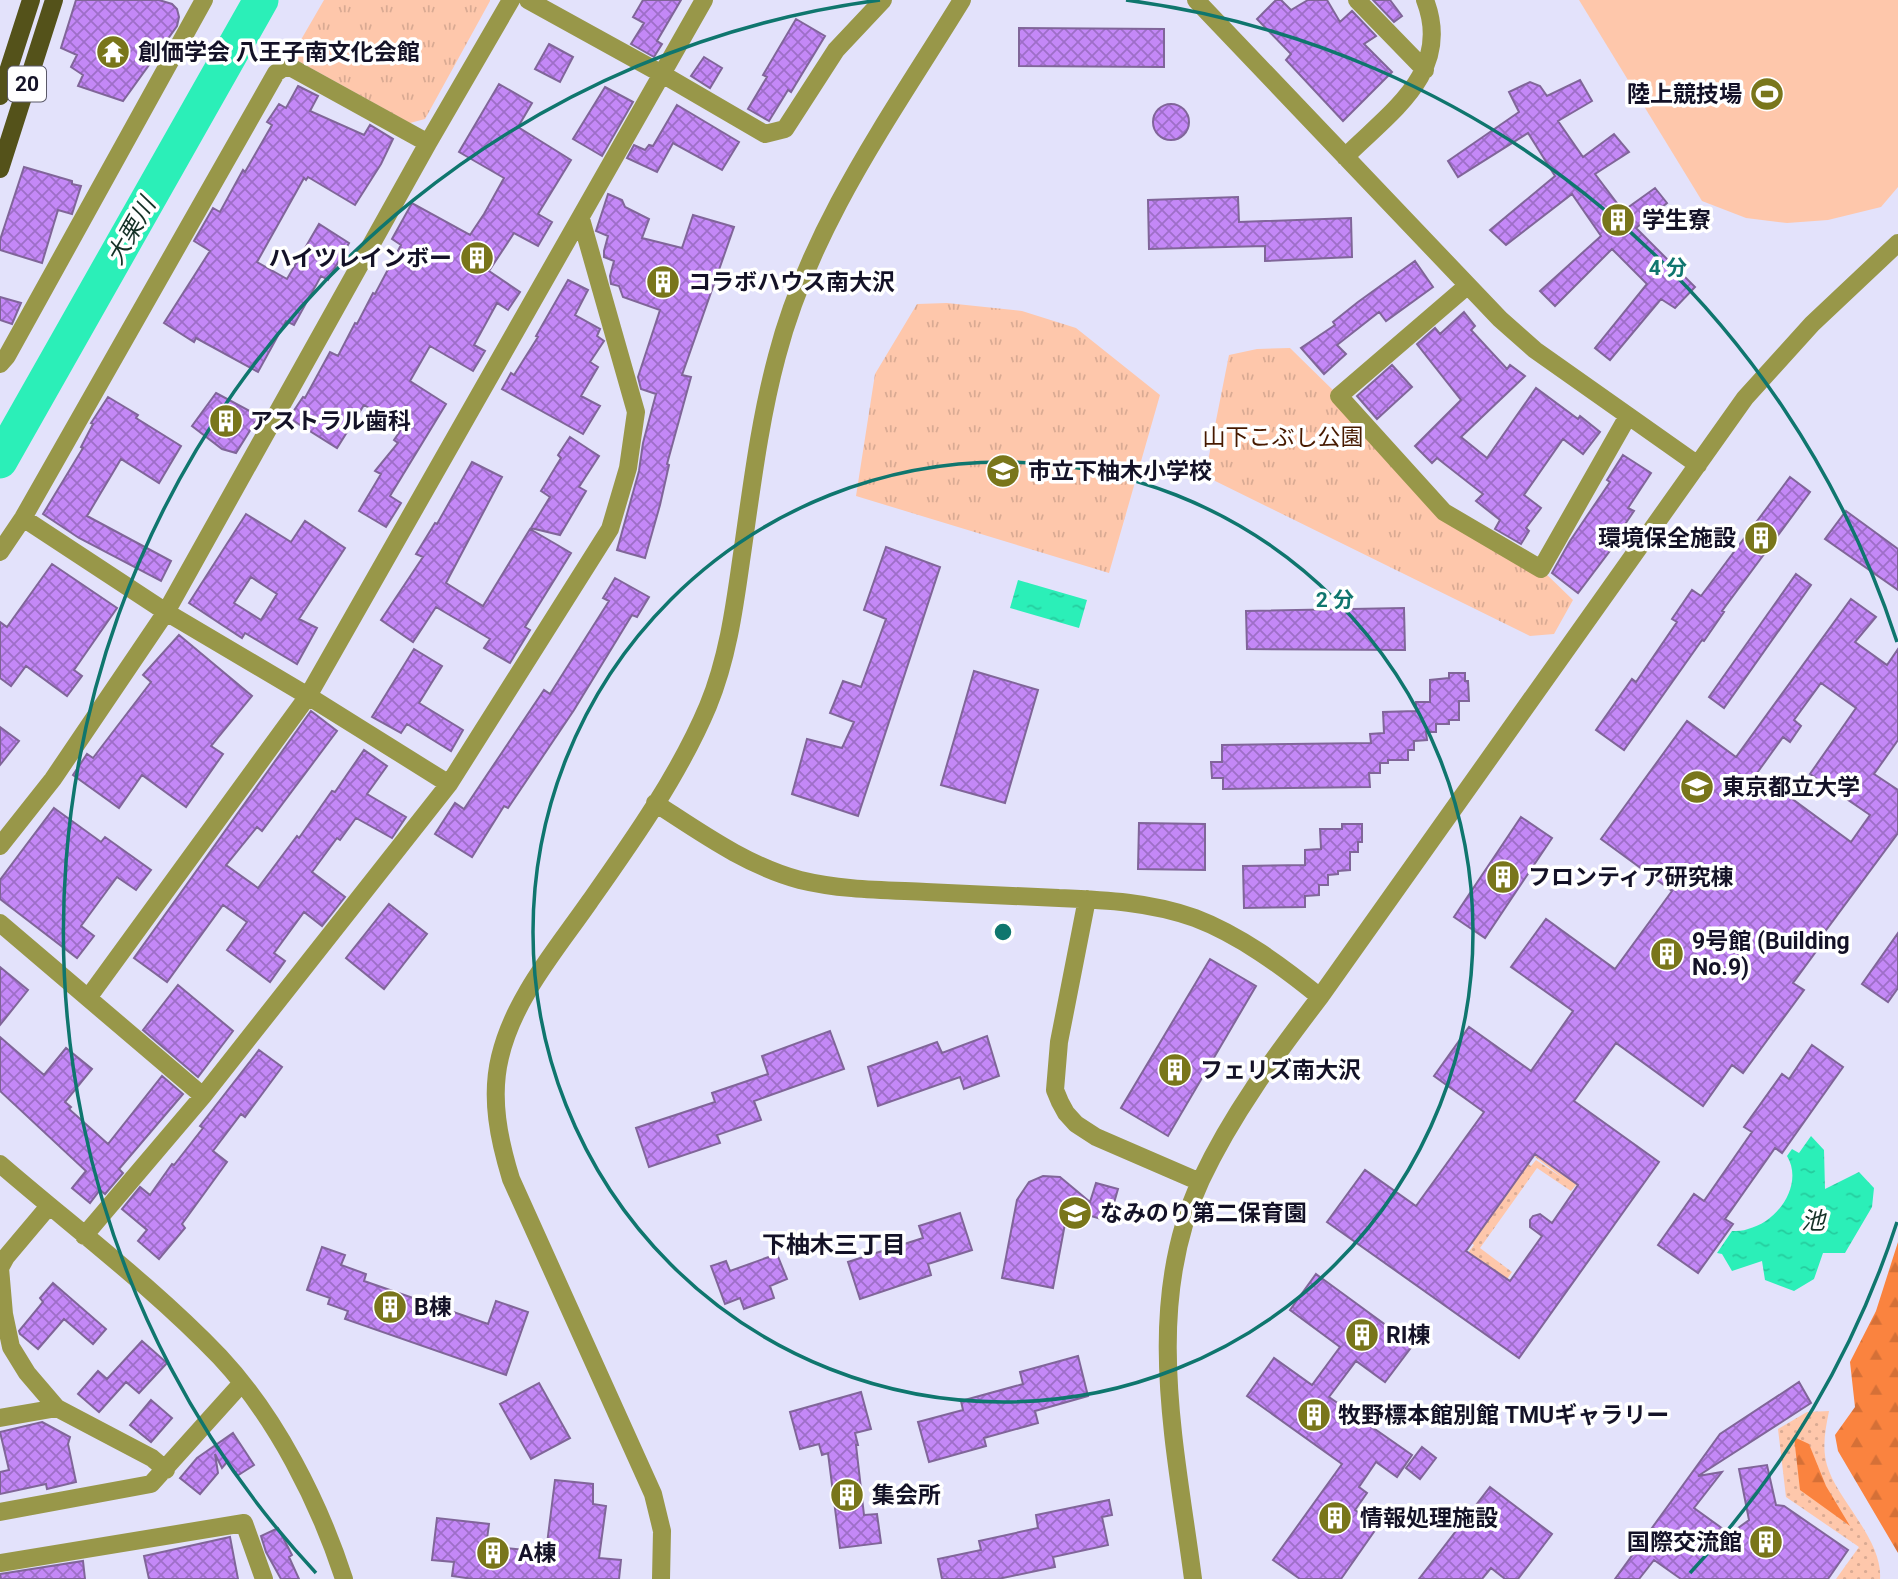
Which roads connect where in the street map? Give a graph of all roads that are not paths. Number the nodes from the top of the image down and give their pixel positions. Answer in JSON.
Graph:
{"nodes":[{"id":1,"x":31,"y":0,"type":"edge"},
{"id":2,"x":54,"y":0,"type":"edge"},
{"id":3,"x":204,"y":0,"type":"edge"},
{"id":4,"x":511,"y":0,"type":"edge"},
{"id":5,"x":528,"y":0,"type":"edge"},
{"id":6,"x":704,"y":0,"type":"edge"},
{"id":7,"x":883,"y":0,"type":"edge"},
{"id":8,"x":962,"y":0,"type":"edge"},
{"id":9,"x":1196,"y":0,"type":"edge"},
{"id":10,"x":1357,"y":0,"type":"edge"},
{"id":11,"x":1425,"y":0,"type":"edge"},
{"id":12,"x":1425,"y":70,"type":"junction"},
{"id":13,"x":662,"y":74,"type":"junction"},
{"id":14,"x":0,"y":96,"type":"edge"},
{"id":15,"x":428,"y":143,"type":"junction"},
{"id":16,"x":1345,"y":157,"type":"junction"},
{"id":17,"x":0,"y":169,"type":"edge"},
{"id":18,"x":581,"y":219,"type":"junction"},
{"id":19,"x":1898,"y":243,"type":"edge"},
{"id":20,"x":1467,"y":286,"type":"junction"},
{"id":21,"x":0,"y":364,"type":"edge"},
{"id":22,"x":1628,"y":416,"type":"junction"},
{"id":23,"x":1698,"y":465,"type":"junction"},
{"id":24,"x":23,"y":518,"type":"junction"},
{"id":25,"x":0,"y":552,"type":"edge"},
{"id":26,"x":166,"y":612,"type":"junction"},
{"id":27,"x":308,"y":696,"type":"junction"},
{"id":28,"x":449,"y":784,"type":"junction"},
{"id":29,"x":655,"y":803,"type":"junction"},
{"id":30,"x":0,"y":846,"type":"edge"},
{"id":31,"x":1087,"y":900,"type":"junction"},
{"id":32,"x":0,"y":923,"type":"edge"},
{"id":33,"x":89,"y":998,"type":"junction"},
{"id":34,"x":1320,"y":998,"type":"junction"},
{"id":35,"x":203,"y":1096,"type":"junction"},
{"id":36,"x":0,"y":1164,"type":"edge"},
{"id":37,"x":1200,"y":1182,"type":"junction"},
{"id":38,"x":49,"y":1206,"type":"junction"},
{"id":39,"x":84,"y":1236,"type":"junction"},
{"id":40,"x":2,"y":1315,"type":"edge"},
{"id":41,"x":242,"y":1384,"type":"junction"},
{"id":42,"x":57,"y":1408,"type":"junction"},
{"id":43,"x":0,"y":1418,"type":"edge"},
{"id":44,"x":166,"y":1471,"type":"junction"},
{"id":45,"x":0,"y":1512,"type":"edge"},
{"id":46,"x":0,"y":1563,"type":"edge"},
{"id":47,"x":264,"y":1579,"type":"edge"},
{"id":48,"x":344,"y":1579,"type":"edge"},
{"id":49,"x":661,"y":1579,"type":"edge"},
{"id":50,"x":1193,"y":1579,"type":"edge"}],
"edges":[{"from":1,"to":14,"type":"main road","number":"20"},
{"from":2,"to":17,"type":"main road","number":"20"},
{"from":3,"to":21,"type":"street"},
{"from":4,"to":15,"type":"street"},
{"from":5,"to":13,"type":"street"},
{"from":6,"to":13,"type":"street"},
{"from":7,"to":13,"type":"street"},
{"from":8,"to":29,"type":"street"},
{"from":9,"to":16,"type":"street"},
{"from":10,"to":12,"type":"street"},
{"from":11,"to":12,"type":"street"},
{"from":12,"to":16,"type":"street"},
{"from":13,"to":18,"type":"street"},
{"from":15,"to":24,"type":"street"},
{"from":15,"to":26,"type":"street"},
{"from":16,"to":20,"type":"street"},
{"from":18,"to":27,"type":"street"},
{"from":18,"to":28,"type":"street"},
{"from":19,"to":23,"type":"street"},
{"from":20,"to":22,"type":"street"},
{"from":20,"to":22,"type":"street"},
{"from":22,"to":23,"type":"street"},
{"from":23,"to":34,"type":"street"},
{"from":24,"to":25,"type":"street"},
{"from":24,"to":26,"type":"street"},
{"from":26,"to":27,"type":"street"},
{"from":26,"to":30,"type":"street"},
{"from":27,"to":28,"type":"street"},
{"from":27,"to":33,"type":"street"},
{"from":28,"to":35,"type":"street"},
{"from":29,"to":31,"type":"street"},
{"from":29,"to":49,"type":"street"},
{"from":31,"to":34,"type":"street"},
{"from":31,"to":37,"type":"street"},
{"from":32,"to":33,"type":"street"},
{"from":33,"to":35,"type":"street"},
{"from":34,"to":37,"type":"street"},
{"from":35,"to":39,"type":"street"},
{"from":36,"to":38,"type":"street"},
{"from":37,"to":50,"type":"street"},
{"from":38,"to":39,"type":"street"},
{"from":38,"to":40,"type":"street"},
{"from":39,"to":41,"type":"street"},
{"from":40,"to":42,"type":"street"},
{"from":41,"to":44,"type":"street"},
{"from":41,"to":48,"type":"street"},
{"from":42,"to":43,"type":"street"},
{"from":42,"to":44,"type":"street"},
{"from":44,"to":45,"type":"street"},
{"from":46,"to":47,"type":"street"}]}
